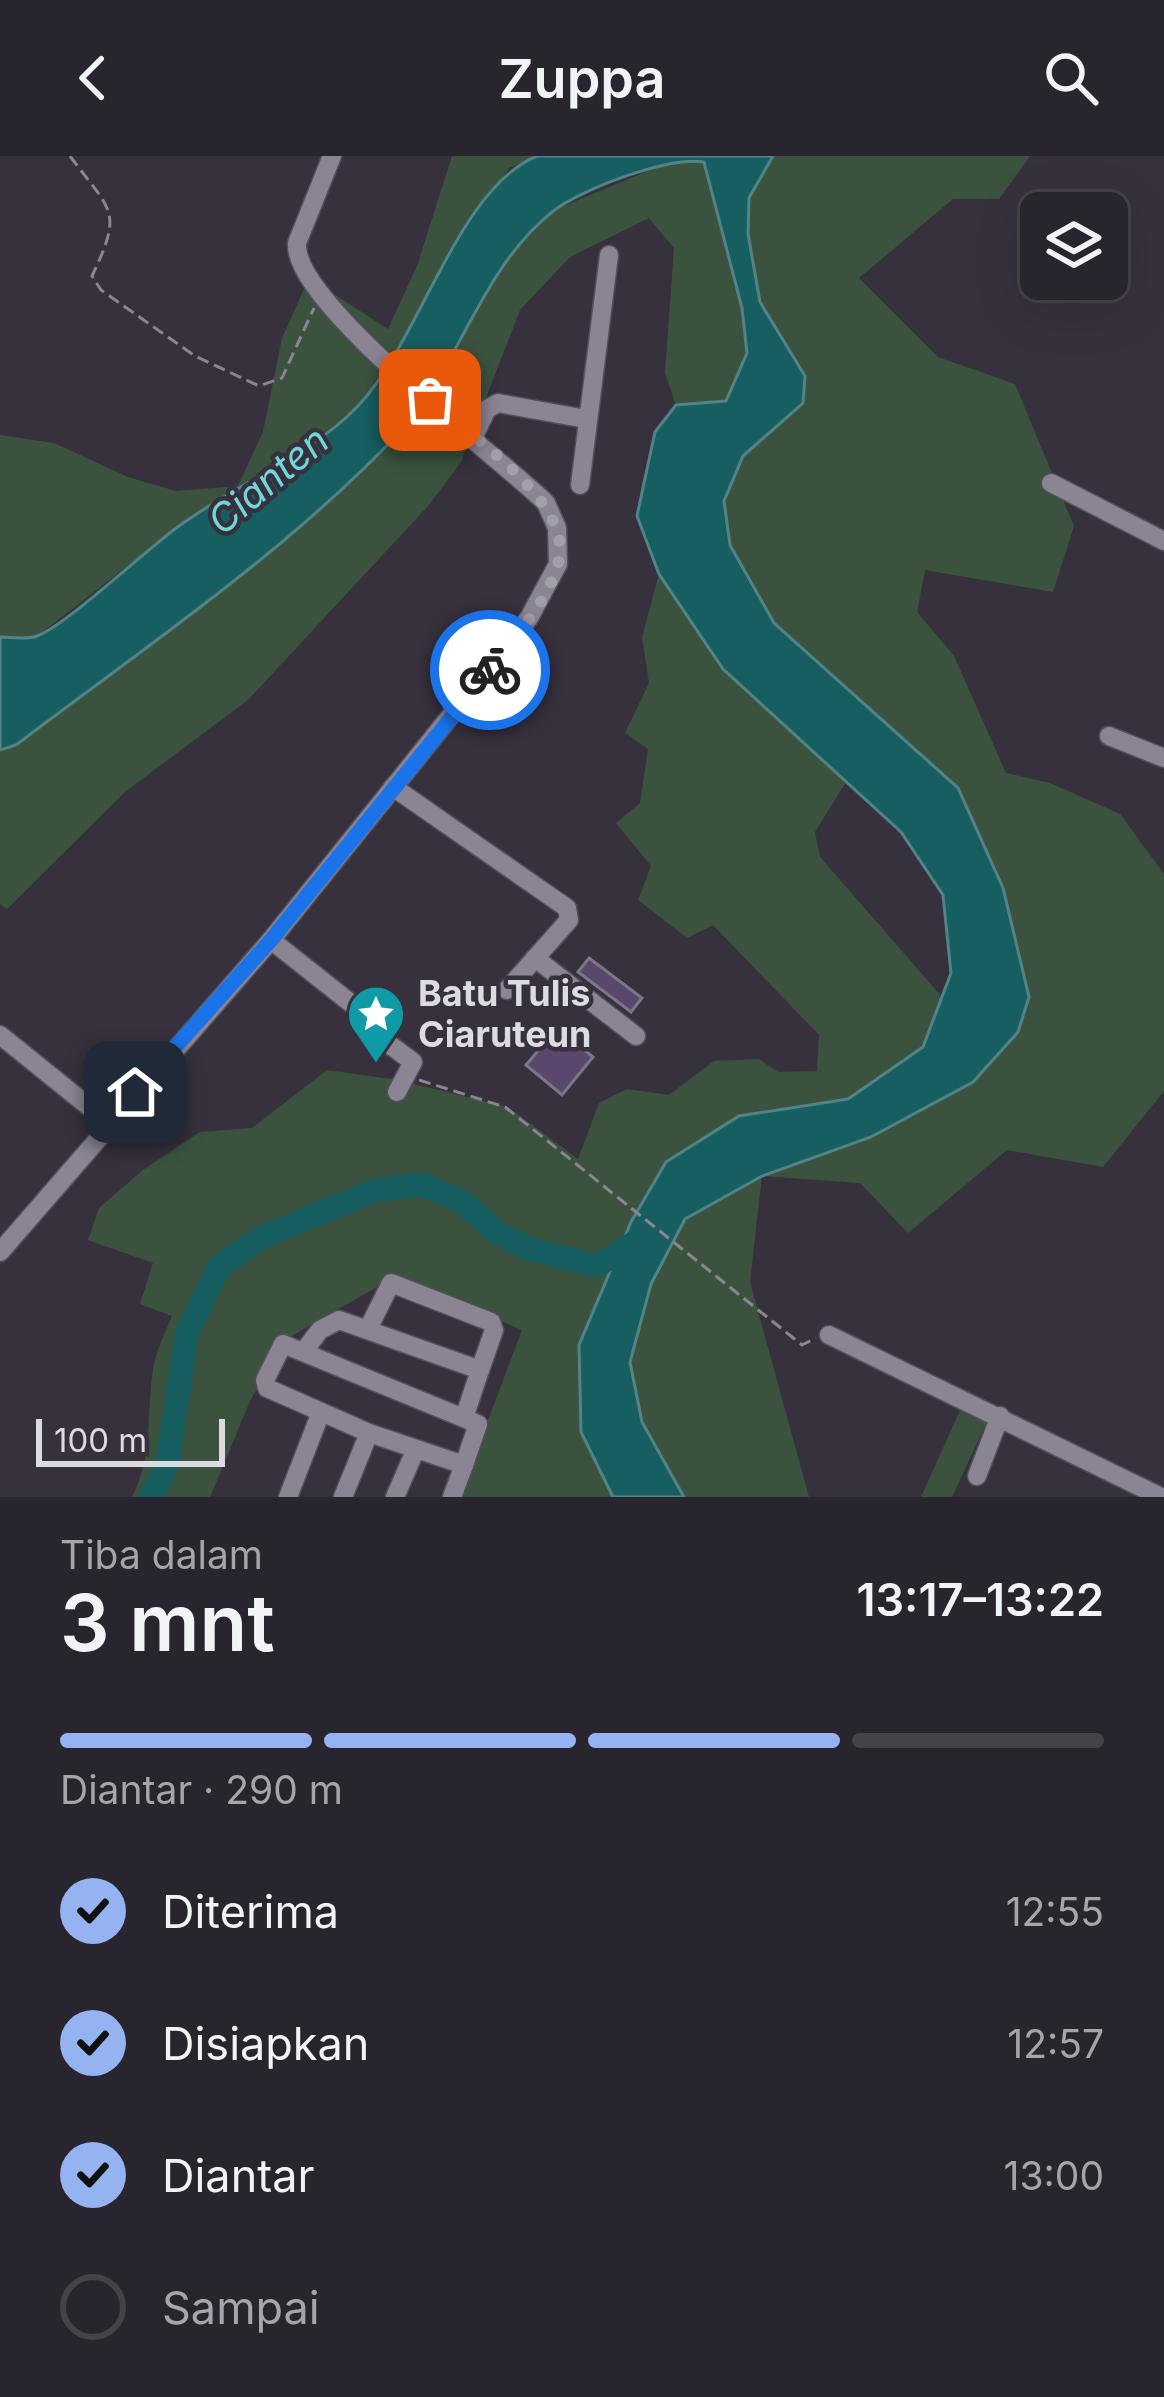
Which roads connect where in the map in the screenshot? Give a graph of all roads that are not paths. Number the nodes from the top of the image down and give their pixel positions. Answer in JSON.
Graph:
{"nodes":[{"id":1,"x":332,"y":156,"type":"edge"},
{"id":2,"x":609,"y":255,"type":"dead end"},
{"id":3,"x":586,"y":419,"type":"junction"},
{"id":4,"x":466,"y":432,"type":"junction"},
{"id":5,"x":1051,"y":483,"type":"dead end"},
{"id":6,"x":580,"y":485,"type":"dead end"},
{"id":7,"x":1164,"y":541,"type":"edge"},
{"id":8,"x":1109,"y":736,"type":"dead end"},
{"id":9,"x":1164,"y":758,"type":"edge"},
{"id":10,"x":393,"y":787,"type":"junction"},
{"id":11,"x":271,"y":940,"type":"junction"},
{"id":12,"x":535,"y":958,"type":"junction"},
{"id":13,"x":507,"y":990,"type":"dead end"},
{"id":14,"x":0,"y":1035,"type":"edge"},
{"id":15,"x":636,"y":1036,"type":"dead end"},
{"id":16,"x":402,"y":1083,"type":"road end"},
{"id":17,"x":108,"y":1122,"type":"junction"},
{"id":18,"x":0,"y":1252,"type":"edge"},
{"id":19,"x":368,"y":1329,"type":"junction"},
{"id":20,"x":829,"y":1335,"type":"road end"},
{"id":21,"x":304,"y":1351,"type":"junction"},
{"id":22,"x":480,"y":1370,"type":"junction"},
{"id":23,"x":321,"y":1412,"type":"junction"},
{"id":24,"x":1000,"y":1416,"type":"junction"},
{"id":25,"x":464,"y":1418,"type":"junction"},
{"id":26,"x":369,"y":1433,"type":"junction"},
{"id":27,"x":415,"y":1451,"type":"junction"},
{"id":28,"x":464,"y":1466,"type":"junction"},
{"id":29,"x":977,"y":1476,"type":"dead end"},
{"id":30,"x":288,"y":1497,"type":"edge"},
{"id":31,"x":343,"y":1497,"type":"edge"},
{"id":32,"x":395,"y":1497,"type":"edge"},
{"id":33,"x":452,"y":1497,"type":"edge"},
{"id":34,"x":1160,"y":1497,"type":"edge"}],
"edges":[{"from":1,"to":4,"type":"street"},
{"from":2,"to":3,"type":"street"},
{"from":3,"to":4,"type":"street"},
{"from":3,"to":6,"type":"street"},
{"from":4,"to":10,"type":"street"},
{"from":5,"to":7,"type":"street"},
{"from":8,"to":9,"type":"street"},
{"from":10,"to":11,"type":"street"},
{"from":10,"to":12,"type":"street"},
{"from":11,"to":16,"type":"street"},
{"from":11,"to":17,"type":"street"},
{"from":12,"to":13,"type":"street"},
{"from":12,"to":15,"type":"street"},
{"from":14,"to":17,"type":"street"},
{"from":17,"to":18,"type":"street"},
{"from":19,"to":21,"type":"street"},
{"from":19,"to":22,"type":"street"},
{"from":19,"to":22,"type":"street"},
{"from":20,"to":24,"type":"street"},
{"from":21,"to":23,"type":"street"},
{"from":21,"to":25,"type":"street"},
{"from":22,"to":25,"type":"street"},
{"from":23,"to":26,"type":"street"},
{"from":23,"to":30,"type":"street"},
{"from":24,"to":29,"type":"street"},
{"from":24,"to":34,"type":"street"},
{"from":25,"to":28,"type":"street"},
{"from":26,"to":27,"type":"street"},
{"from":26,"to":31,"type":"street"},
{"from":27,"to":28,"type":"street"},
{"from":27,"to":32,"type":"street"},
{"from":28,"to":33,"type":"street"}]}
